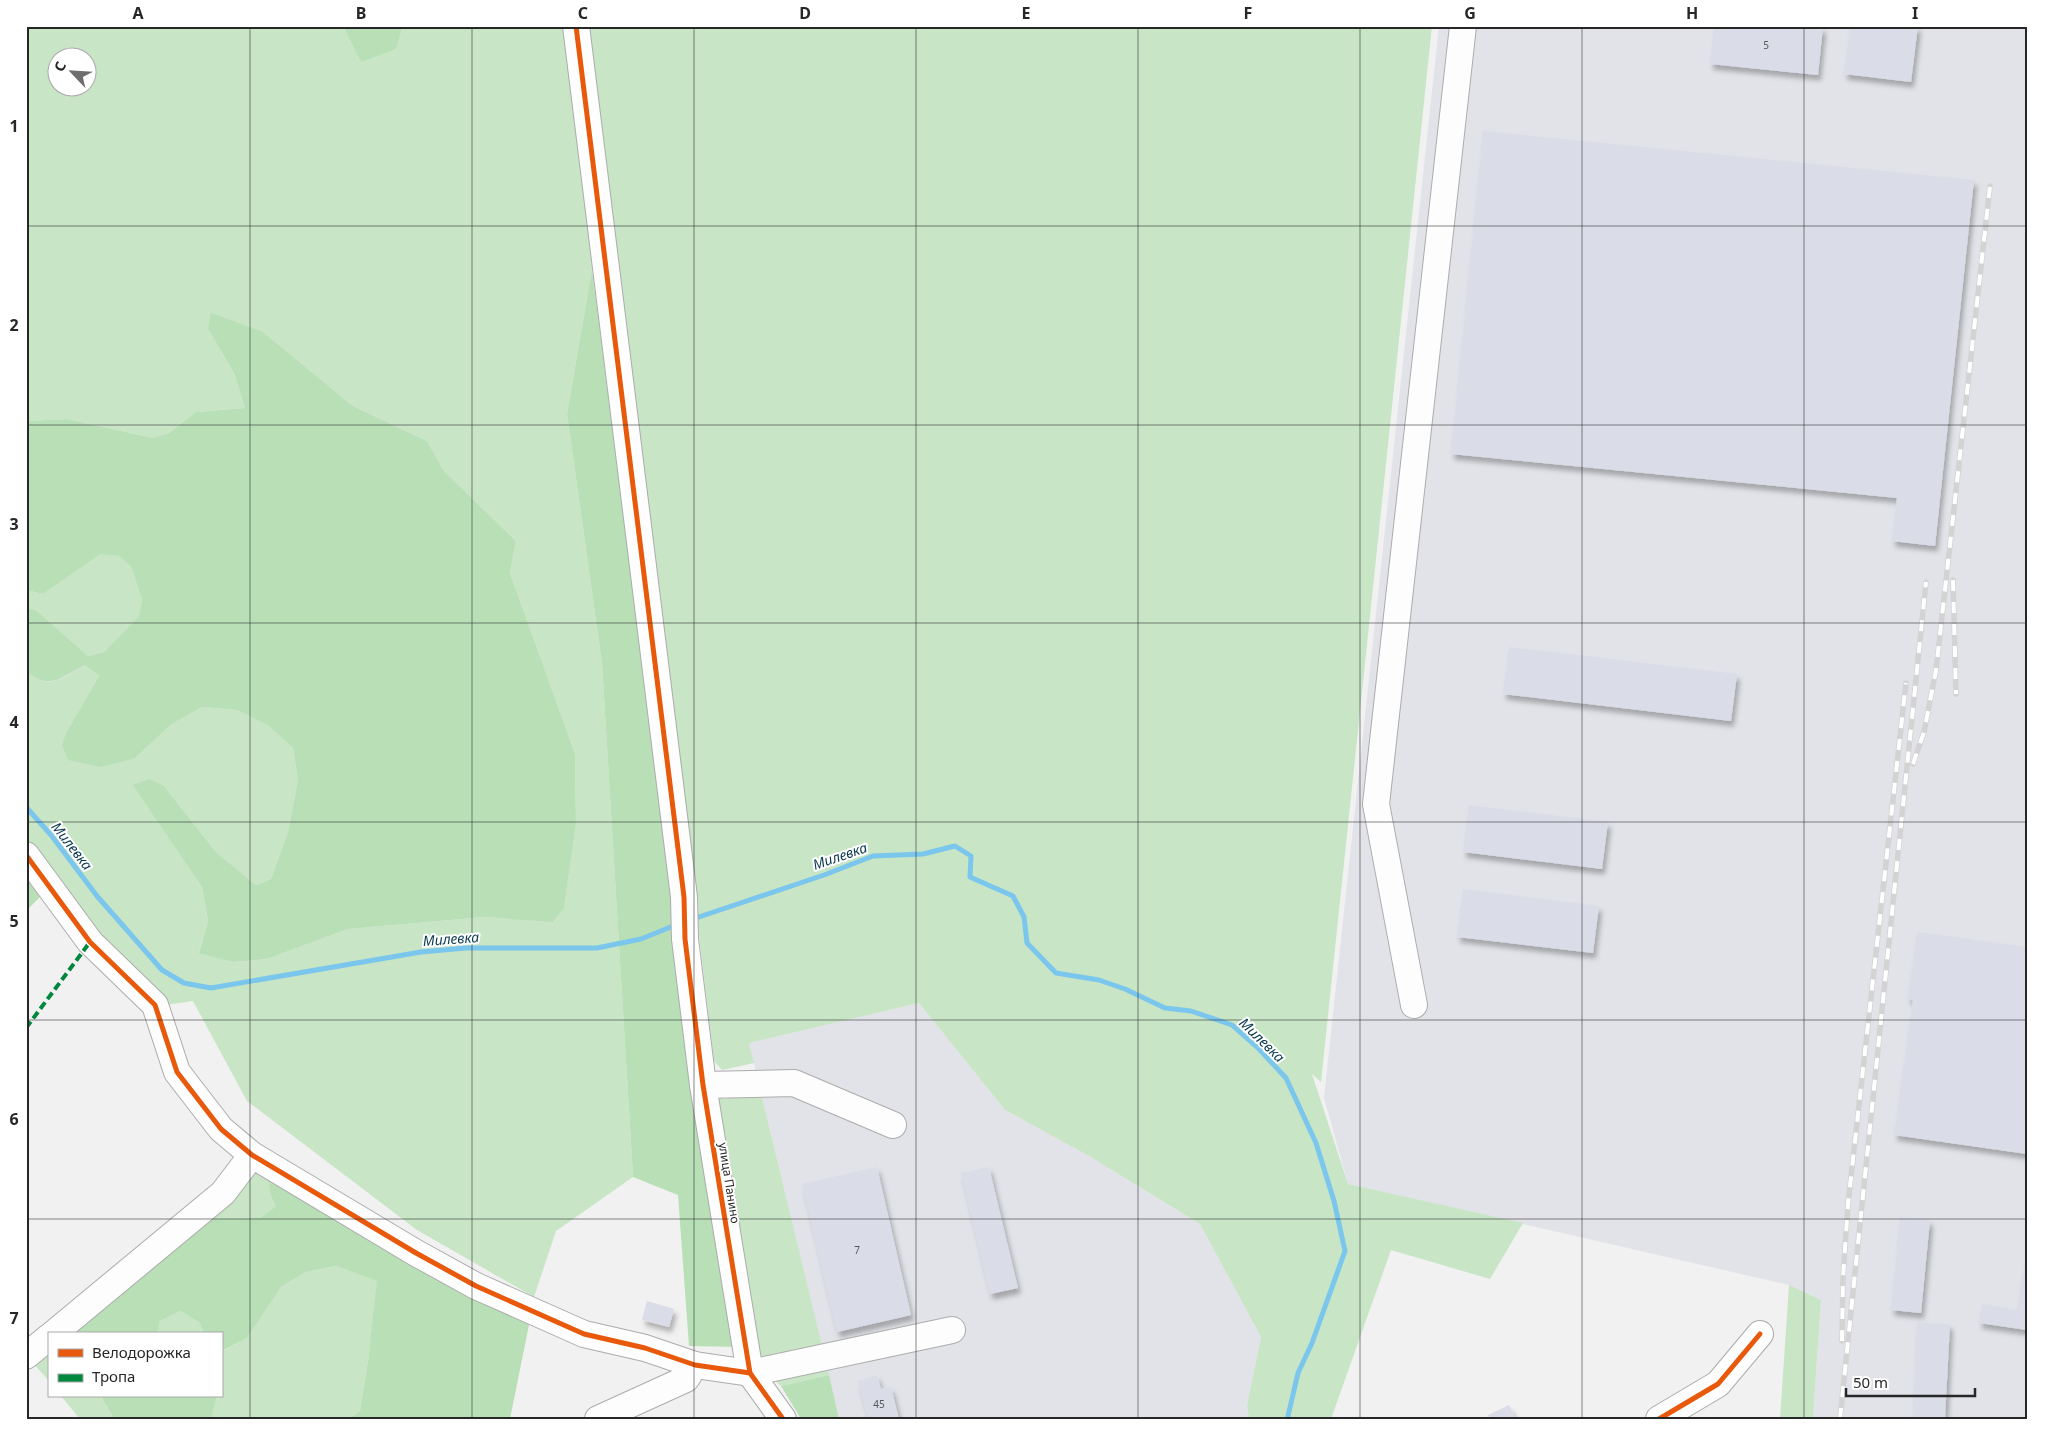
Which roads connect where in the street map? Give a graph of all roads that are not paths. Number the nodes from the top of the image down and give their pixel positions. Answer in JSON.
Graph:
{"nodes":[{"id":1,"x":576,"y":26,"type":"edge"},
{"id":2,"x":1463,"y":26,"type":"edge"},
{"id":3,"x":26,"y":855,"type":"edge"},
{"id":4,"x":1414,"y":1005,"type":"dead end"},
{"id":5,"x":703,"y":1085,"type":"junction"},
{"id":6,"x":893,"y":1125,"type":"dead end"},
{"id":7,"x":252,"y":1155,"type":"junction"},
{"id":8,"x":952,"y":1330,"type":"dead end"},
{"id":9,"x":55,"y":1332,"type":"edge"},
{"id":10,"x":1760,"y":1334,"type":"dead end"},
{"id":11,"x":48,"y":1338,"type":"edge"},
{"id":12,"x":26,"y":1356,"type":"edge"},
{"id":13,"x":694,"y":1365,"type":"junction"},
{"id":14,"x":750,"y":1373,"type":"junction"},
{"id":15,"x":598,"y":1419,"type":"edge"},
{"id":16,"x":784,"y":1419,"type":"edge"},
{"id":17,"x":1659,"y":1419,"type":"edge"}],
"edges":[{"from":1,"to":5,"type":"street","name":"улица Панино"},
{"from":2,"to":4,"type":"street"},
{"from":3,"to":7,"type":"street"},
{"from":5,"to":6,"type":"street"},
{"from":5,"to":14,"type":"street","name":"улица Панино"},
{"from":7,"to":9,"type":"street"},
{"from":7,"to":13,"type":"street"},
{"from":8,"to":14,"type":"street"},
{"from":10,"to":17,"type":"street"},
{"from":11,"to":12,"type":"street"},
{"from":13,"to":14,"type":"street"},
{"from":13,"to":15,"type":"street"},
{"from":14,"to":16,"type":"street","name":"улица Панино"}]}
